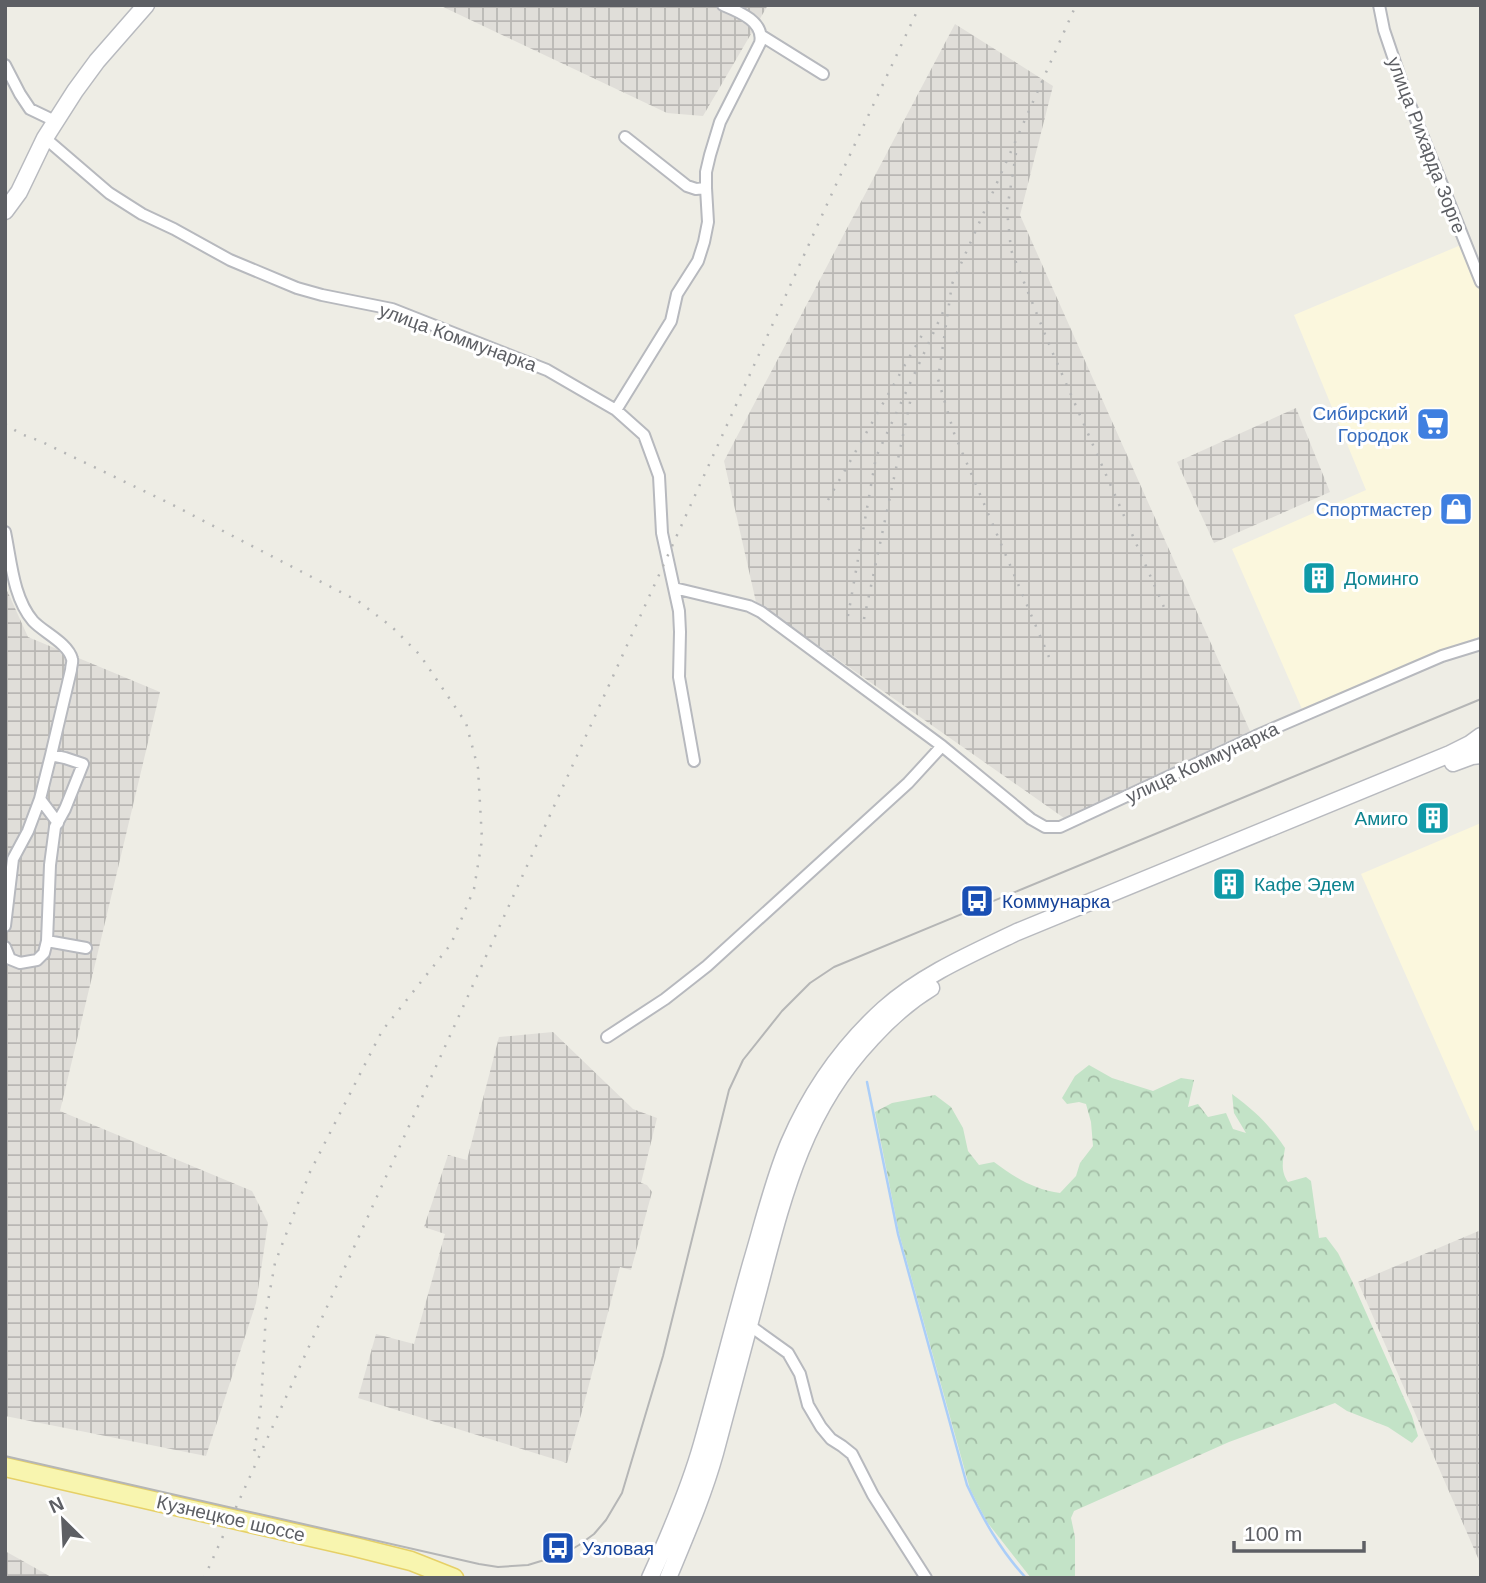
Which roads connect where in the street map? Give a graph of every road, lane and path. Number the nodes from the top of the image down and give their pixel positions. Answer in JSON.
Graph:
{"nodes":[{"id":1,"x":146,"y":5,"type":"edge"},
{"id":2,"x":723,"y":5,"type":"edge"},
{"id":3,"x":1379,"y":5,"type":"edge"},
{"id":4,"x":762,"y":36,"type":"junction"},
{"id":5,"x":5,"y":65,"type":"edge"},
{"id":6,"x":822,"y":74,"type":"dead end"},
{"id":7,"x":55,"y":121,"type":"junction"},
{"id":8,"x":625,"y":137,"type":"dead end"},
{"id":9,"x":45,"y":138,"type":"junction"},
{"id":10,"x":706,"y":188,"type":"junction"},
{"id":11,"x":5,"y":211,"type":"edge"},
{"id":12,"x":1481,"y":282,"type":"edge"},
{"id":13,"x":615,"y":410,"type":"junction"},
{"id":14,"x":5,"y":532,"type":"edge"},
{"id":15,"x":674,"y":588,"type":"junction"},
{"id":16,"x":1481,"y":644,"type":"edge"},
{"id":17,"x":1481,"y":736,"type":"edge"},
{"id":18,"x":942,"y":746,"type":"junction"},
{"id":19,"x":51,"y":755,"type":"junction"},
{"id":20,"x":1481,"y":755,"type":"edge"},
{"id":21,"x":694,"y":761,"type":"dead end"},
{"id":22,"x":40,"y":799,"type":"junction"},
{"id":23,"x":58,"y":823,"type":"junction"},
{"id":24,"x":5,"y":926,"type":"edge"},
{"id":25,"x":47,"y":941,"type":"junction"},
{"id":26,"x":5,"y":947,"type":"edge"},
{"id":27,"x":86,"y":948,"type":"dead end"},
{"id":28,"x":607,"y":1037,"type":"dead end"},
{"id":29,"x":749,"y":1325,"type":"junction"},
{"id":30,"x":5,"y":1467,"type":"edge"},
{"id":31,"x":454,"y":1578,"type":"edge"},
{"id":32,"x":650,"y":1578,"type":"edge"},
{"id":33,"x":668,"y":1578,"type":"edge"},
{"id":34,"x":926,"y":1578,"type":"edge"}],
"edges":[{"from":1,"to":7,"type":"main road"},
{"from":2,"to":4,"type":"street"},
{"from":3,"to":12,"type":"street","name":"улица Рихарда Зорге"},
{"from":4,"to":6,"type":"street"},
{"from":4,"to":10,"type":"street"},
{"from":5,"to":7,"type":"street"},
{"from":7,"to":9,"type":"main road"},
{"from":8,"to":10,"type":"street"},
{"from":9,"to":11,"type":"main road"},
{"from":9,"to":13,"type":"street","name":"улица Коммунарка"},
{"from":10,"to":13,"type":"street"},
{"from":13,"to":15,"type":"street","name":"улица Коммунарка"},
{"from":14,"to":19,"type":"street"},
{"from":15,"to":18,"type":"street","name":"улица Коммунарка"},
{"from":15,"to":21,"type":"street"},
{"from":16,"to":18,"type":"street","name":"улица Коммунарка"},
{"from":17,"to":32,"type":"main road"},
{"from":18,"to":28,"type":"street"},
{"from":19,"to":22,"type":"street"},
{"from":19,"to":23,"type":"street"},
{"from":20,"to":29,"type":"main road"},
{"from":22,"to":23,"type":"street"},
{"from":22,"to":24,"type":"street"},
{"from":23,"to":25,"type":"street"},
{"from":25,"to":26,"type":"street"},
{"from":25,"to":27,"type":"street"},
{"from":29,"to":33,"type":"main road"},
{"from":29,"to":34,"type":"street"},
{"from":30,"to":31,"type":"main road","name":"Кузнецкое шоссе"}]}
